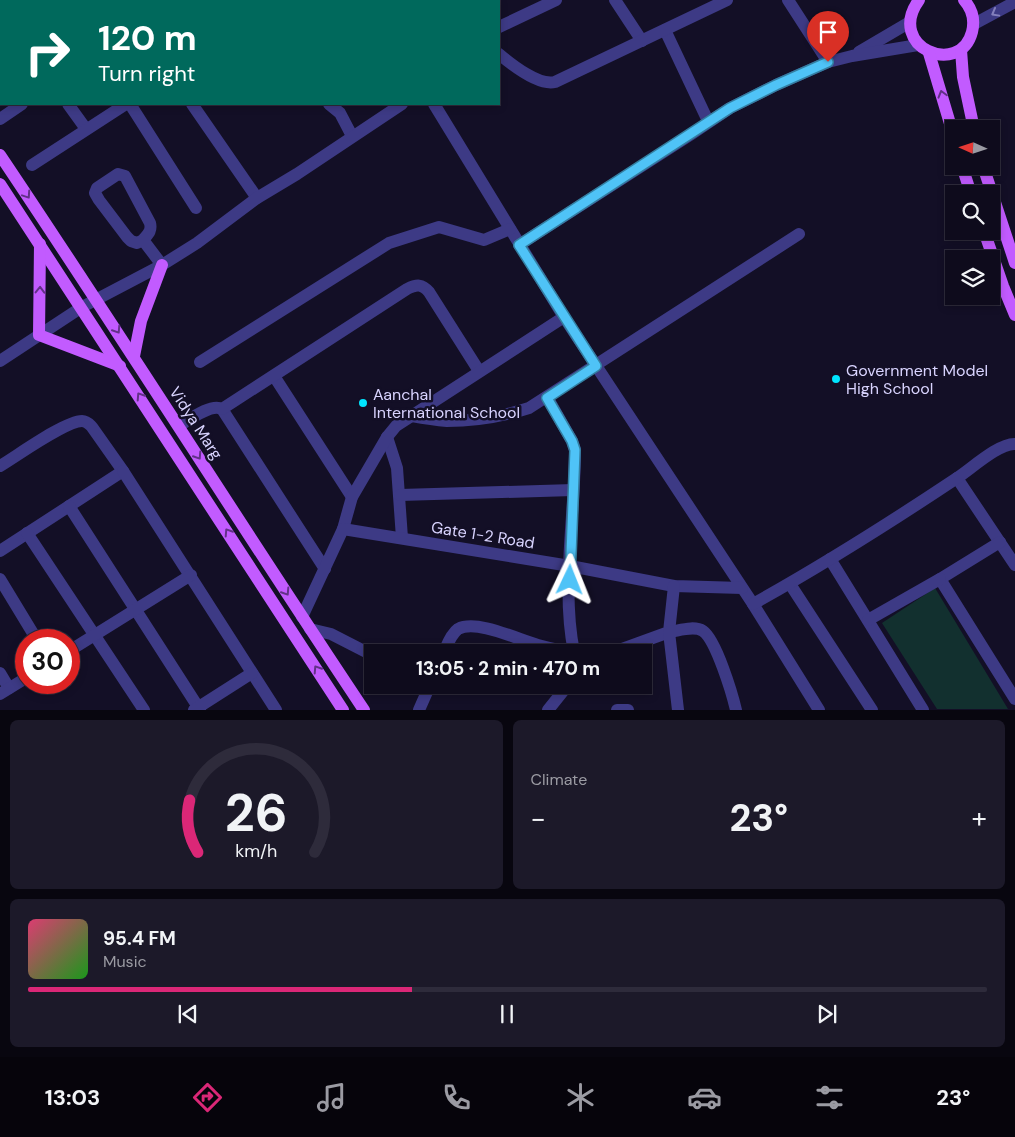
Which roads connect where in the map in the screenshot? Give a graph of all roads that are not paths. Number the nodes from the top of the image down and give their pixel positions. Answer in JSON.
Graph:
{"nodes":[{"id":1,"x":556,"y":0,"type":"edge"},
{"id":2,"x":615,"y":0,"type":"edge"},
{"id":3,"x":727,"y":0,"type":"edge"},
{"id":4,"x":788,"y":0,"type":"edge"},
{"id":5,"x":920,"y":0,"type":"edge"},
{"id":6,"x":968,"y":0,"type":"edge"},
{"id":7,"x":1015,"y":2,"type":"edge"},
{"id":8,"x":910,"y":22,"type":"junction"},
{"id":9,"x":974,"y":24,"type":"junction"},
{"id":10,"x":500,"y":27,"type":"edge"},
{"id":11,"x":665,"y":30,"type":"junction"},
{"id":12,"x":642,"y":41,"type":"junction"},
{"id":13,"x":924,"y":49,"type":"junction"},
{"id":14,"x":961,"y":50,"type":"junction"},
{"id":15,"x":500,"y":55,"type":"edge"},
{"id":16,"x":852,"y":56,"type":"junction"},
{"id":17,"x":828,"y":62,"type":"junction"},
{"id":18,"x":21,"y":105,"type":"edge"},
{"id":19,"x":69,"y":105,"type":"edge"},
{"id":20,"x":126,"y":105,"type":"edge"},
{"id":21,"x":129,"y":105,"type":"edge"},
{"id":22,"x":193,"y":105,"type":"edge"},
{"id":23,"x":400,"y":105,"type":"edge"},
{"id":24,"x":435,"y":105,"type":"edge"},
{"id":25,"x":341,"y":108,"type":"edge"},
{"id":26,"x":0,"y":119,"type":"edge"},
{"id":27,"x":948,"y":120,"type":"edge"},
{"id":28,"x":972,"y":120,"type":"edge"},
{"id":29,"x":708,"y":121,"type":"junction"},
{"id":30,"x":86,"y":129,"type":"junction"},
{"id":31,"x":352,"y":136,"type":"junction"},
{"id":32,"x":0,"y":155,"type":"edge"},
{"id":33,"x":32,"y":165,"type":"dead end"},
{"id":34,"x":986,"y":175,"type":"edge"},
{"id":35,"x":0,"y":184,"type":"edge"},
{"id":36,"x":257,"y":198,"type":"junction"},
{"id":37,"x":196,"y":208,"type":"dead end"},
{"id":38,"x":510,"y":228,"type":"junction"},
{"id":39,"x":799,"y":234,"type":"dead end"},
{"id":40,"x":143,"y":240,"type":"junction"},
{"id":41,"x":987,"y":240,"type":"edge"},
{"id":42,"x":40,"y":244,"type":"junction"},
{"id":43,"x":519,"y":245,"type":"junction"},
{"id":44,"x":1015,"y":263,"type":"edge"},
{"id":45,"x":162,"y":265,"type":"junction"},
{"id":46,"x":96,"y":298,"type":"junction"},
{"id":47,"x":82,"y":307,"type":"junction"},
{"id":48,"x":1015,"y":314,"type":"edge"},
{"id":49,"x":564,"y":317,"type":"junction"},
{"id":50,"x":39,"y":335,"type":"junction"},
{"id":51,"x":134,"y":356,"type":"junction"},
{"id":52,"x":0,"y":361,"type":"edge"},
{"id":53,"x":200,"y":362,"type":"dead end"},
{"id":54,"x":120,"y":366,"type":"junction"},
{"id":55,"x":596,"y":366,"type":"junction"},
{"id":56,"x":479,"y":371,"type":"junction"},
{"id":57,"x":274,"y":376,"type":"junction"},
{"id":58,"x":547,"y":398,"type":"junction"},
{"id":59,"x":222,"y":409,"type":"junction"},
{"id":60,"x":412,"y":416,"type":"junction"},
{"id":61,"x":179,"y":426,"type":"junction"},
{"id":62,"x":387,"y":437,"type":"junction"},
{"id":63,"x":1013,"y":443,"type":"edge"},
{"id":64,"x":0,"y":466,"type":"edge"},
{"id":65,"x":122,"y":471,"type":"junction"},
{"id":66,"x":957,"y":478,"type":"junction"},
{"id":67,"x":573,"y":490,"type":"junction"},
{"id":68,"x":400,"y":495,"type":"junction"},
{"id":69,"x":352,"y":497,"type":"junction"},
{"id":70,"x":69,"y":506,"type":"junction"},
{"id":71,"x":343,"y":529,"type":"junction"},
{"id":72,"x":27,"y":533,"type":"junction"},
{"id":73,"x":402,"y":538,"type":"junction"},
{"id":74,"x":1000,"y":542,"type":"junction"},
{"id":75,"x":0,"y":551,"type":"edge"},
{"id":76,"x":830,"y":559,"type":"junction"},
{"id":77,"x":1015,"y":565,"type":"edge"},
{"id":78,"x":570,"y":566,"type":"junction"},
{"id":79,"x":325,"y":569,"type":"junction"},
{"id":80,"x":191,"y":575,"type":"junction"},
{"id":81,"x":0,"y":579,"type":"edge"},
{"id":82,"x":940,"y":579,"type":"junction"},
{"id":83,"x":790,"y":584,"type":"junction"},
{"id":84,"x":674,"y":586,"type":"junction"},
{"id":85,"x":742,"y":588,"type":"junction"},
{"id":86,"x":753,"y":604,"type":"junction"},
{"id":87,"x":136,"y":608,"type":"junction"},
{"id":88,"x":302,"y":617,"type":"junction"},
{"id":89,"x":868,"y":620,"type":"junction"},
{"id":90,"x":30,"y":629,"type":"edge"},
{"id":91,"x":310,"y":629,"type":"junction"},
{"id":92,"x":669,"y":632,"type":"junction"},
{"id":93,"x":94,"y":635,"type":"junction"},
{"id":94,"x":80,"y":644,"type":"edge"},
{"id":95,"x":448,"y":644,"type":"edge"},
{"id":96,"x":536,"y":644,"type":"edge"},
{"id":97,"x":572,"y":644,"type":"edge"},
{"id":98,"x":636,"y":644,"type":"edge"},
{"id":99,"x":364,"y":651,"type":"edge"},
{"id":100,"x":252,"y":673,"type":"junction"},
{"id":101,"x":0,"y":674,"type":"edge"},
{"id":102,"x":5,"y":691,"type":"edge"},
{"id":103,"x":426,"y":694,"type":"edge"},
{"id":104,"x":561,"y":694,"type":"edge"},
{"id":105,"x":1015,"y":699,"type":"edge"},
{"id":106,"x":197,"y":708,"type":"edge"},
{"id":107,"x":144,"y":710,"type":"edge"},
{"id":108,"x":276,"y":710,"type":"edge"},
{"id":109,"x":343,"y":710,"type":"edge"},
{"id":110,"x":364,"y":710,"type":"edge"},
{"id":111,"x":419,"y":710,"type":"edge"},
{"id":112,"x":548,"y":710,"type":"edge"},
{"id":113,"x":617,"y":710,"type":"edge"},
{"id":114,"x":628,"y":710,"type":"edge"},
{"id":115,"x":678,"y":710,"type":"edge"},
{"id":116,"x":736,"y":710,"type":"edge"},
{"id":117,"x":819,"y":710,"type":"edge"},
{"id":118,"x":872,"y":710,"type":"edge"},
{"id":119,"x":923,"y":710,"type":"edge"}],
"edges":[{"from":1,"to":10,"type":"street"},
{"from":2,"to":12,"type":"street"},
{"from":3,"to":11,"type":"street"},
{"from":4,"to":17,"type":"street"},
{"from":5,"to":8,"type":"main road"},
{"from":6,"to":9,"type":"main road"},
{"from":7,"to":9,"type":"street","one_way":true},
{"from":8,"to":13,"type":"main road"},
{"from":8,"to":16,"type":"street"},
{"from":9,"to":14,"type":"main road"},
{"from":11,"to":12,"type":"street"},
{"from":11,"to":29,"type":"street"},
{"from":12,"to":15,"type":"street"},
{"from":13,"to":14,"type":"main road"},
{"from":13,"to":16,"type":"street"},
{"from":27,"to":13,"type":"main road","one_way":true},
{"from":14,"to":28,"type":"main road"},
{"from":16,"to":17,"type":"street"},
{"from":17,"to":29,"type":"street"},
{"from":18,"to":26,"type":"street"},
{"from":19,"to":30,"type":"street"},
{"from":20,"to":30,"type":"street"},
{"from":21,"to":37,"type":"street"},
{"from":22,"to":36,"type":"street"},
{"from":23,"to":31,"type":"street"},
{"from":24,"to":38,"type":"street"},
{"from":25,"to":31,"type":"street"},
{"from":29,"to":43,"type":"street"},
{"from":30,"to":33,"type":"street"},
{"from":31,"to":36,"type":"street"},
{"from":32,"to":46,"type":"main road","name":"Vidya Marg","one_way":true},
{"from":34,"to":44,"type":"main road"},
{"from":35,"to":42,"type":"main road","name":"Vidya Marg"},
{"from":36,"to":45,"type":"street"},
{"from":38,"to":43,"type":"street"},
{"from":38,"to":53,"type":"street"},
{"from":39,"to":55,"type":"street"},
{"from":40,"to":40,"type":"street"},
{"from":40,"to":45,"type":"street"},
{"from":41,"to":48,"type":"main road"},
{"from":42,"to":47,"type":"main road","name":"Vidya Marg"},
{"from":50,"to":42,"type":"main road","one_way":true},
{"from":43,"to":49,"type":"street"},
{"from":45,"to":46,"type":"street"},
{"from":45,"to":51,"type":"main road"},
{"from":46,"to":47,"type":"street"},
{"from":46,"to":51,"type":"main road","name":"Vidya Marg","one_way":true},
{"from":47,"to":50,"type":"street"},
{"from":47,"to":54,"type":"main road","name":"Vidya Marg"},
{"from":49,"to":55,"type":"street"},
{"from":49,"to":56,"type":"street"},
{"from":50,"to":52,"type":"street"},
{"from":50,"to":54,"type":"main road"},
{"from":51,"to":61,"type":"main road","name":"Vidya Marg"},
{"from":109,"to":54,"type":"main road","name":"Vidya Marg","one_way":true},
{"from":55,"to":58,"type":"street"},
{"from":55,"to":85,"type":"street"},
{"from":56,"to":57,"type":"street"},
{"from":56,"to":60,"type":"street"},
{"from":57,"to":59,"type":"street"},
{"from":57,"to":69,"type":"street"},
{"from":58,"to":60,"type":"street"},
{"from":58,"to":67,"type":"street"},
{"from":59,"to":61,"type":"street"},
{"from":59,"to":79,"type":"street"},
{"from":60,"to":62,"type":"street"},
{"from":61,"to":88,"type":"main road","name":"Vidya Marg","one_way":true},
{"from":62,"to":68,"type":"street"},
{"from":62,"to":69,"type":"street"},
{"from":63,"to":66,"type":"street"},
{"from":64,"to":65,"type":"street"},
{"from":65,"to":70,"type":"street"},
{"from":65,"to":80,"type":"street"},
{"from":66,"to":74,"type":"street"},
{"from":66,"to":76,"type":"street"},
{"from":67,"to":68,"type":"street"},
{"from":67,"to":78,"type":"street"},
{"from":68,"to":73,"type":"street"},
{"from":69,"to":71,"type":"street"},
{"from":70,"to":72,"type":"street"},
{"from":70,"to":87,"type":"street"},
{"from":71,"to":73,"type":"street","name":"Gate 1-2 Road"},
{"from":71,"to":79,"type":"street"},
{"from":72,"to":75,"type":"street"},
{"from":72,"to":93,"type":"street"},
{"from":73,"to":78,"type":"street","name":"Gate 1-2 Road"},
{"from":74,"to":77,"type":"street"},
{"from":74,"to":82,"type":"street"},
{"from":76,"to":83,"type":"street"},
{"from":76,"to":89,"type":"street"},
{"from":78,"to":84,"type":"street","name":"Gate 1-2 Road"},
{"from":78,"to":97,"type":"street"},
{"from":79,"to":88,"type":"street"},
{"from":80,"to":87,"type":"street"},
{"from":80,"to":100,"type":"street"},
{"from":81,"to":90,"type":"street"},
{"from":82,"to":89,"type":"street"},
{"from":82,"to":105,"type":"street"},
{"from":83,"to":86,"type":"street"},
{"from":83,"to":118,"type":"street"},
{"from":84,"to":85,"type":"street","name":"Gate 1-2 Road"},
{"from":84,"to":92,"type":"street"},
{"from":85,"to":86,"type":"street"},
{"from":86,"to":117,"type":"street"},
{"from":87,"to":93,"type":"street"},
{"from":87,"to":106,"type":"street"},
{"from":88,"to":91,"type":"main road","name":"Vidya Marg"},
{"from":89,"to":119,"type":"street"},
{"from":91,"to":99,"type":"street"},
{"from":91,"to":110,"type":"main road","name":"Vidya Marg"},
{"from":92,"to":98,"type":"street"},
{"from":92,"to":115,"type":"street"},
{"from":92,"to":116,"type":"street"},
{"from":93,"to":94,"type":"street"},
{"from":93,"to":107,"type":"street"},
{"from":95,"to":96,"type":"street"},
{"from":100,"to":106,"type":"street"},
{"from":100,"to":108,"type":"street"},
{"from":101,"to":102,"type":"street"},
{"from":103,"to":111,"type":"street"},
{"from":104,"to":112,"type":"street"},
{"from":113,"to":114,"type":"street"}]}
